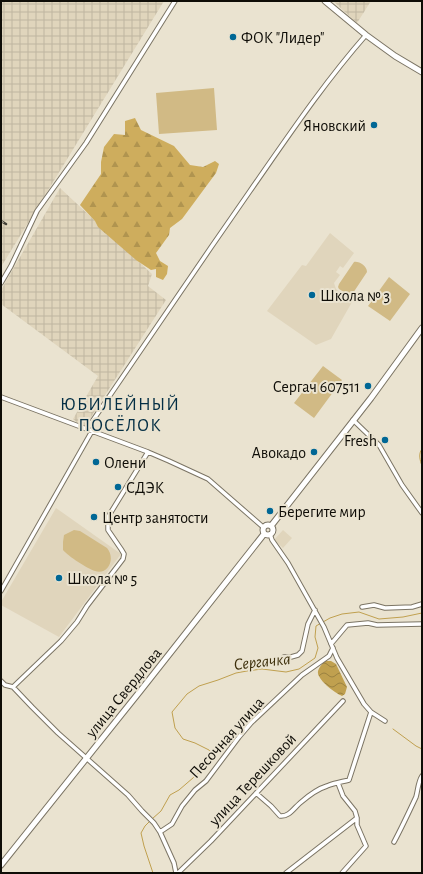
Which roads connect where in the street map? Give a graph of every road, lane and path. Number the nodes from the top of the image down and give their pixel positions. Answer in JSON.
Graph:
{"nodes":[{"id":1,"x":174,"y":1,"type":"edge"},
{"id":2,"x":325,"y":1,"type":"edge"},
{"id":3,"x":366,"y":35,"type":"junction"},
{"id":4,"x":422,"y":72,"type":"edge"},
{"id":5,"x":1,"y":283,"type":"edge"},
{"id":6,"x":422,"y":328,"type":"edge"},
{"id":7,"x":1,"y":397,"type":"edge"},
{"id":8,"x":353,"y":420,"type":"junction"},
{"id":9,"x":87,"y":429,"type":"junction"},
{"id":10,"x":92,"y":431,"type":"junction"},
{"id":11,"x":148,"y":452,"type":"junction"},
{"id":12,"x":422,"y":513,"type":"edge"},
{"id":13,"x":271,"y":526,"type":"junction"},
{"id":14,"x":263,"y":527,"type":"junction"},
{"id":15,"x":267,"y":534,"type":"junction"},
{"id":16,"x":1,"y":591,"type":"edge"},
{"id":17,"x":422,"y":604,"type":"edge"},
{"id":18,"x":362,"y":607,"type":"dead end"},
{"id":19,"x":315,"y":610,"type":"junction"},
{"id":20,"x":422,"y":624,"type":"edge"},
{"id":21,"x":332,"y":646,"type":"junction"},
{"id":22,"x":284,"y":657,"type":"dead end"},
{"id":23,"x":1,"y":681,"type":"edge"},
{"id":24,"x":5,"y":685,"type":"junction"},
{"id":25,"x":13,"y":687,"type":"junction"},
{"id":26,"x":1,"y":690,"type":"edge"},
{"id":27,"x":343,"y":701,"type":"dead end"},
{"id":28,"x":371,"y":712,"type":"junction"},
{"id":29,"x":385,"y":721,"type":"dead end"},
{"id":30,"x":86,"y":758,"type":"junction"},
{"id":31,"x":422,"y":776,"type":"edge"},
{"id":32,"x":338,"y":783,"type":"junction"},
{"id":33,"x":256,"y":793,"type":"junction"},
{"id":34,"x":357,"y":818,"type":"junction"},
{"id":35,"x":160,"y":832,"type":"junction"},
{"id":36,"x":394,"y":842,"type":"dead end"},
{"id":37,"x":1,"y":865,"type":"edge"},
{"id":38,"x":177,"y":873,"type":"edge"},
{"id":39,"x":286,"y":873,"type":"edge"},
{"id":40,"x":342,"y":873,"type":"edge"}],
"edges":[{"from":1,"to":5,"type":"street"},
{"from":2,"to":3,"type":"street"},
{"from":3,"to":4,"type":"street"},
{"from":3,"to":9,"type":"street"},
{"from":6,"to":8,"type":"street"},
{"from":7,"to":9,"type":"street"},
{"from":8,"to":12,"type":"street"},
{"from":8,"to":13,"type":"street"},
{"from":9,"to":10,"type":"street"},
{"from":10,"to":11,"type":"street"},
{"from":10,"to":16,"type":"street"},
{"from":11,"to":14,"type":"street"},
{"from":11,"to":25,"type":"street"},
{"from":13,"to":14,"type":"street"},
{"from":13,"to":15,"type":"street"},
{"from":14,"to":15,"type":"street"},
{"from":15,"to":19,"type":"street"},
{"from":15,"to":30,"type":"street","name":"улица Свердлова"},
{"from":17,"to":18,"type":"street"},
{"from":19,"to":21,"type":"street"},
{"from":19,"to":22,"type":"street"},
{"from":20,"to":21,"type":"street","name":"Песочная улица"},
{"from":21,"to":28,"type":"street"},
{"from":21,"to":35,"type":"street","name":"Песочная улица"},
{"from":23,"to":24,"type":"street"},
{"from":24,"to":25,"type":"street"},
{"from":24,"to":26,"type":"street"},
{"from":25,"to":30,"type":"street"},
{"from":27,"to":33,"type":"street","name":"улица Терешковой"},
{"from":28,"to":29,"type":"street"},
{"from":28,"to":32,"type":"street"},
{"from":30,"to":35,"type":"street"},
{"from":30,"to":37,"type":"street","name":"улица Свердлова"},
{"from":31,"to":36,"type":"street"},
{"from":32,"to":33,"type":"street"},
{"from":32,"to":34,"type":"street"},
{"from":33,"to":38,"type":"street","name":"улица Терешковой"},
{"from":34,"to":39,"type":"street"},
{"from":34,"to":40,"type":"street"},
{"from":35,"to":38,"type":"street"}]}
